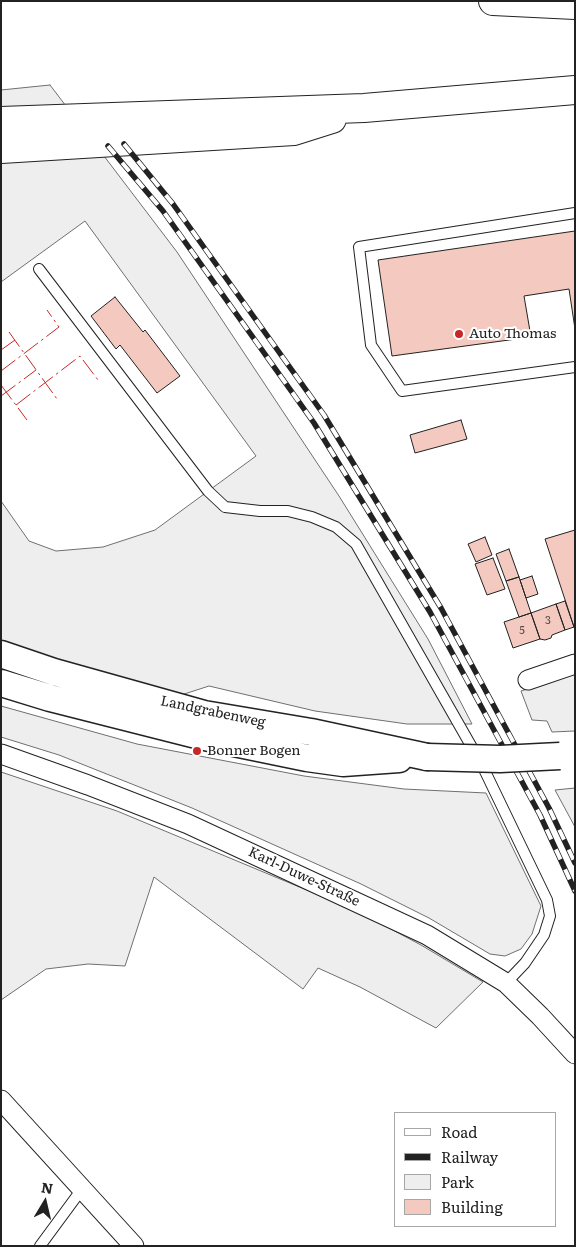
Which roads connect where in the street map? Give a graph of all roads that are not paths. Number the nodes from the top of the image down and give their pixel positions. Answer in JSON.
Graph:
{"nodes":[{"id":1,"x":493,"y":1,"type":"edge"},
{"id":2,"x":575,"y":5,"type":"edge"},
{"id":3,"x":575,"y":90,"type":"edge"},
{"id":4,"x":364,"y":108,"type":"junction"},
{"id":5,"x":1,"y":121,"type":"edge"},
{"id":6,"x":1,"y":149,"type":"edge"},
{"id":7,"x":575,"y":213,"type":"edge"},
{"id":8,"x":39,"y":269,"type":"dead end"},
{"id":9,"x":575,"y":367,"type":"edge"},
{"id":10,"x":1,"y":654,"type":"edge"},
{"id":11,"x":575,"y":664,"type":"edge"},
{"id":12,"x":528,"y":680,"type":"dead end"},
{"id":13,"x":1,"y":683,"type":"edge"},
{"id":14,"x":1,"y":754,"type":"edge"},
{"id":15,"x":568,"y":756,"type":"edge"},
{"id":16,"x":427,"y":757,"type":"junction"},
{"id":17,"x":506,"y":984,"type":"junction"},
{"id":18,"x":575,"y":1054,"type":"edge"},
{"id":19,"x":1,"y":1100,"type":"edge"},
{"id":20,"x":82,"y":1189,"type":"junction"},
{"id":21,"x":40,"y":1246,"type":"edge"},
{"id":22,"x":134,"y":1246,"type":"edge"}],
"edges":[{"from":1,"to":2,"type":"highway"},
{"from":3,"to":4,"type":"highway"},
{"from":4,"to":5,"type":"highway"},
{"from":4,"to":6,"type":"highway"},
{"from":7,"to":9,"type":"lane"},
{"from":8,"to":17,"type":"lane"},
{"from":10,"to":16,"type":"main road","name":"Landgrabenweg"},
{"from":11,"to":12,"type":"street"},
{"from":13,"to":16,"type":"main road","name":"Landgrabenweg"},
{"from":14,"to":17,"type":"street","name":"Karl-Duwe-Straße"},
{"from":15,"to":16,"type":"main road","name":"Landgrabenweg","bridge":true},
{"from":17,"to":18,"type":"street","name":"Karl-Duwe-Straße"},
{"from":19,"to":20,"type":"street"},
{"from":20,"to":21,"type":"lane"},
{"from":20,"to":22,"type":"street"}]}
